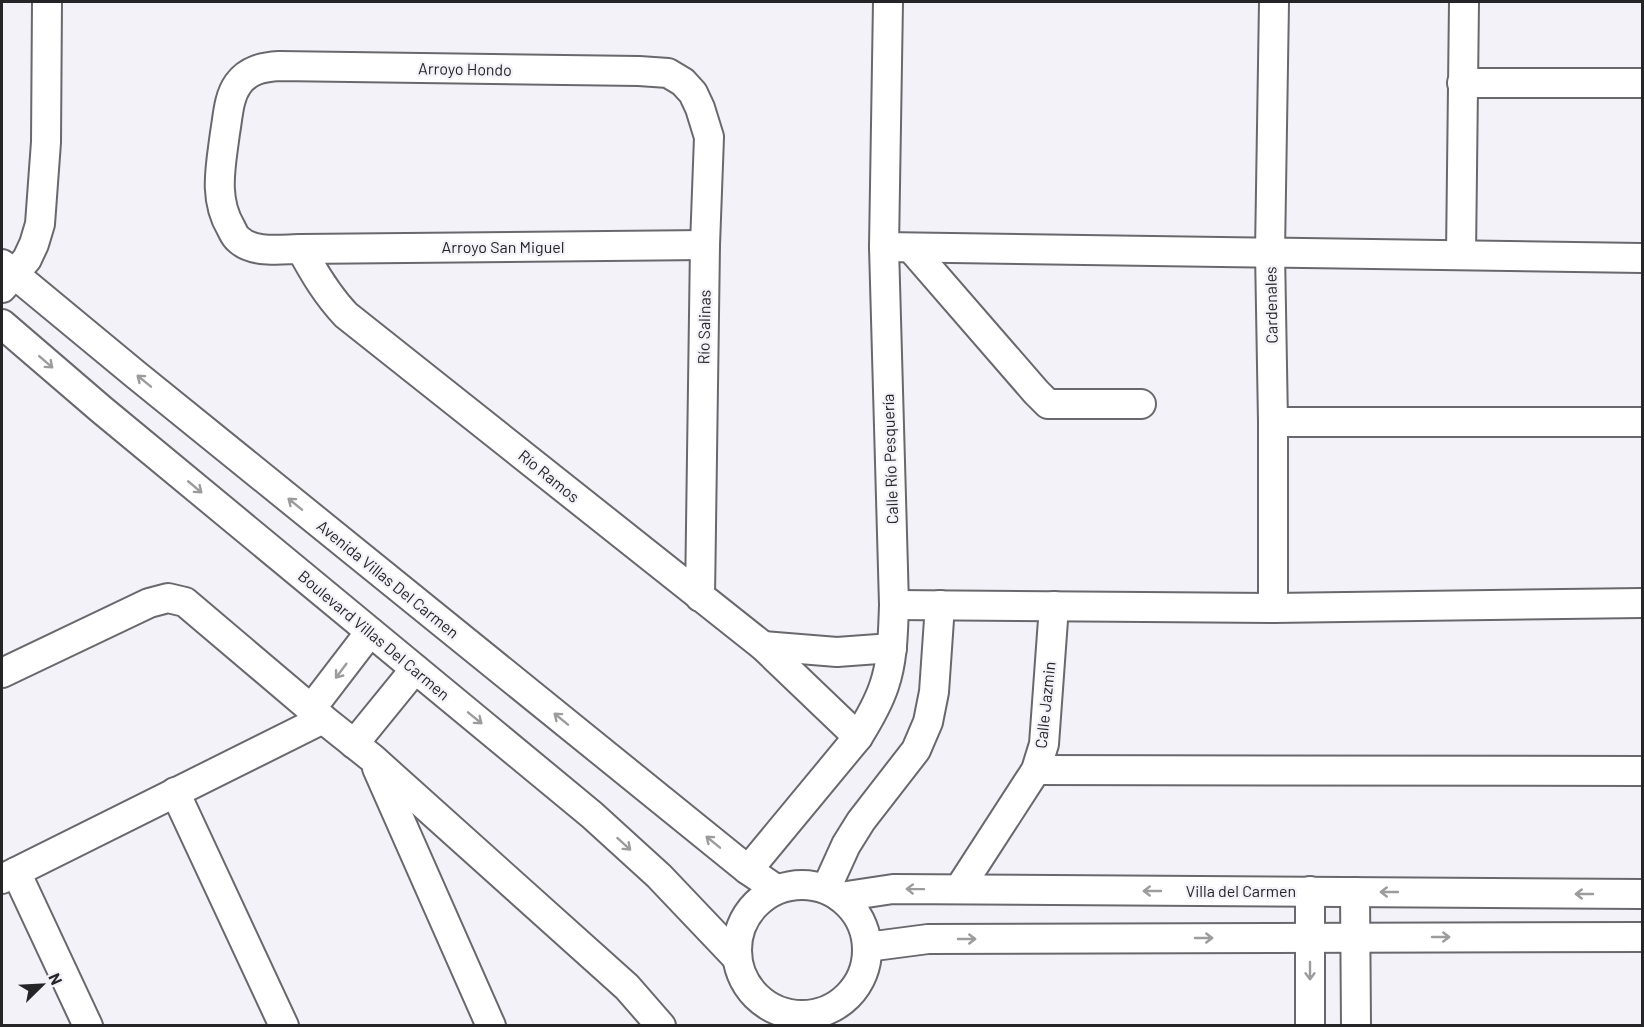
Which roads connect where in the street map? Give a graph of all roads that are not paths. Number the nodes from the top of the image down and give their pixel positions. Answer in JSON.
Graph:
{"nodes":[{"id":1,"x":47,"y":2,"type":"edge"},
{"id":2,"x":888,"y":2,"type":"edge"},
{"id":3,"x":1274,"y":2,"type":"edge"},
{"id":4,"x":1464,"y":2,"type":"edge"},
{"id":5,"x":668,"y":73,"type":"joint"},
{"id":6,"x":1462,"y":83,"type":"junction"},
{"id":7,"x":1642,"y":83,"type":"edge"},
{"id":8,"x":705,"y":245,"type":"junction"},
{"id":9,"x":897,"y":247,"type":"junction"},
{"id":10,"x":301,"y":249,"type":"junction"},
{"id":11,"x":1270,"y":252,"type":"junction"},
{"id":12,"x":1461,"y":255,"type":"junction"},
{"id":13,"x":1642,"y":258,"type":"edge"},
{"id":14,"x":6,"y":275,"type":"edge"},
{"id":15,"x":2,"y":324,"type":"edge"},
{"id":16,"x":1141,"y":404,"type":"dead end"},
{"id":17,"x":1274,"y":422,"type":"junction"},
{"id":18,"x":1642,"y":422,"type":"edge"},
{"id":19,"x":700,"y":597,"type":"junction"},
{"id":20,"x":1642,"y":603,"type":"edge"},
{"id":21,"x":894,"y":605,"type":"junction"},
{"id":22,"x":940,"y":605,"type":"junction"},
{"id":23,"x":1054,"y":606,"type":"junction"},
{"id":24,"x":1273,"y":608,"type":"junction"},
{"id":25,"x":370,"y":632,"type":"junction"},
{"id":26,"x":763,"y":646,"type":"junction"},
{"id":27,"x":892,"y":648,"type":"junction"},
{"id":28,"x":415,"y":669,"type":"junction"},
{"id":29,"x":2,"y":673,"type":"edge"},
{"id":30,"x":317,"y":714,"type":"junction"},
{"id":31,"x":858,"y":737,"type":"junction"},
{"id":32,"x":363,"y":751,"type":"junction"},
{"id":33,"x":1036,"y":770,"type":"junction"},
{"id":34,"x":1642,"y":771,"type":"edge"},
{"id":35,"x":175,"y":792,"type":"junction"},
{"id":36,"x":748,"y":870,"type":"junction"},
{"id":37,"x":9,"y":875,"type":"edge"},
{"id":38,"x":959,"y":889,"type":"junction"},
{"id":39,"x":776,"y":890,"type":"junction"},
{"id":40,"x":1310,"y":891,"type":"junction"},
{"id":41,"x":1355,"y":892,"type":"junction"},
{"id":42,"x":833,"y":893,"type":"junction"},
{"id":43,"x":1642,"y":894,"type":"edge"},
{"id":44,"x":1310,"y":937,"type":"junction"},
{"id":45,"x":1355,"y":937,"type":"junction"},
{"id":46,"x":1642,"y":937,"type":"edge"},
{"id":47,"x":867,"y":947,"type":"junction"},
{"id":48,"x":737,"y":958,"type":"junction"},
{"id":49,"x":809,"y":1020,"type":"edge"},
{"id":50,"x":88,"y":1026,"type":"edge"},
{"id":51,"x":284,"y":1026,"type":"edge"},
{"id":52,"x":491,"y":1026,"type":"edge"},
{"id":53,"x":661,"y":1026,"type":"edge"},
{"id":54,"x":1310,"y":1026,"type":"edge"},
{"id":55,"x":1356,"y":1026,"type":"edge"}],
"edges":[{"from":1,"to":14,"type":"street"},
{"from":2,"to":9,"type":"street","name":"Calle Río Pesquería"},
{"from":3,"to":11,"type":"street","name":"Cardenales"},
{"from":4,"to":6,"type":"street"},
{"from":5,"to":8,"type":"street","name":"Río Salinas"},
{"from":5,"to":10,"type":"street","name":"Arroyo Hondo"},
{"from":6,"to":7,"type":"street"},
{"from":6,"to":12,"type":"street"},
{"from":8,"to":10,"type":"street","name":"Arroyo San Miguel"},
{"from":8,"to":19,"type":"street","name":"Río Salinas"},
{"from":9,"to":11,"type":"street"},
{"from":9,"to":16,"type":"street"},
{"from":9,"to":21,"type":"street","name":"Calle Río Pesquería"},
{"from":10,"to":19,"type":"street","name":"Río Ramos"},
{"from":11,"to":12,"type":"street"},
{"from":11,"to":17,"type":"street","name":"Cardenales"},
{"from":12,"to":13,"type":"street"},
{"from":36,"to":14,"type":"street","name":"Avenida Villas Del Carmen","one_way":true},
{"from":15,"to":25,"type":"street","name":"Boulevard Villas Del Carmen","one_way":true},
{"from":17,"to":18,"type":"street"},
{"from":17,"to":24,"type":"street","name":"Cardenales"},
{"from":19,"to":26,"type":"street","name":"Río Ramos"},
{"from":20,"to":24,"type":"street"},
{"from":21,"to":22,"type":"street"},
{"from":21,"to":27,"type":"street","name":"Calle Río Pesquería"},
{"from":22,"to":23,"type":"street"},
{"from":22,"to":42,"type":"street"},
{"from":23,"to":24,"type":"street"},
{"from":23,"to":33,"type":"street","name":"Calle Jazmin"},
{"from":25,"to":28,"type":"street","name":"Boulevard Villas Del Carmen"},
{"from":25,"to":30,"type":"street","one_way":true},
{"from":26,"to":27,"type":"street"},
{"from":26,"to":31,"type":"street","name":"Río Ramos"},
{"from":27,"to":31,"type":"street","name":"Calle Río Pesquería"},
{"from":28,"to":32,"type":"street"},
{"from":28,"to":48,"type":"street","name":"Boulevard Villas Del Carmen","one_way":true},
{"from":29,"to":30,"type":"street"},
{"from":30,"to":32,"type":"street"},
{"from":30,"to":35,"type":"street"},
{"from":31,"to":36,"type":"street","name":"Calle Río Pesquería"},
{"from":32,"to":52,"type":"street"},
{"from":32,"to":53,"type":"street"},
{"from":33,"to":34,"type":"street"},
{"from":33,"to":38,"type":"street","name":"Calle Jazmin"},
{"from":35,"to":37,"type":"street"},
{"from":35,"to":51,"type":"street"},
{"from":36,"to":39,"type":"street","name":"Avenida Villas Del Carmen"},
{"from":37,"to":50,"type":"street"},
{"from":40,"to":38,"type":"street","name":"Villa del Carmen","one_way":true},
{"from":38,"to":42,"type":"street","name":"Villa del Carmen","one_way":true},
{"from":39,"to":42,"type":"street","name":"Villa del Carmen"},
{"from":39,"to":48,"type":"street","name":"Villa del Carmen"},
{"from":40,"to":41,"type":"street","name":"Villa del Carmen"},
{"from":40,"to":44,"type":"street"},
{"from":43,"to":41,"type":"street","name":"Villa del Carmen","one_way":true},
{"from":41,"to":45,"type":"street"},
{"from":42,"to":47,"type":"street","name":"Villa del Carmen"},
{"from":44,"to":45,"type":"street"},
{"from":47,"to":44,"type":"street","one_way":true},
{"from":44,"to":54,"type":"street","one_way":true},
{"from":45,"to":46,"type":"street","one_way":true},
{"from":45,"to":55,"type":"street"},
{"from":47,"to":49,"type":"street","name":"Villa del Carmen"},
{"from":48,"to":49,"type":"street","name":"Villa del Carmen"}]}
